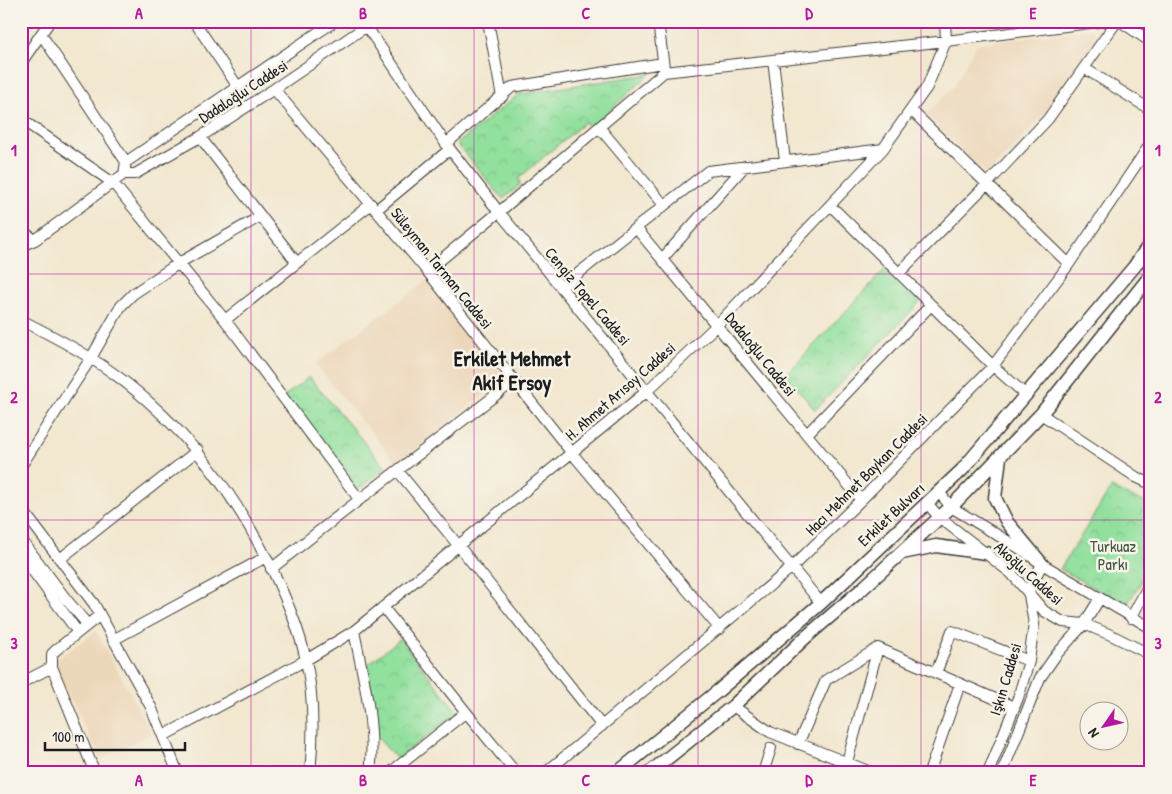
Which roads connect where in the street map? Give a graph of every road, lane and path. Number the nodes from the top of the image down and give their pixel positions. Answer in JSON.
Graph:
{"nodes":[{"id":1,"x":50,"y":21,"type":"edge"},
{"id":2,"x":194,"y":21,"type":"edge"},
{"id":3,"x":335,"y":21,"type":"edge"},
{"id":4,"x":488,"y":21,"type":"edge"},
{"id":5,"x":658,"y":21,"type":"edge"},
{"id":6,"x":945,"y":21,"type":"edge"},
{"id":7,"x":1105,"y":21,"type":"edge"},
{"id":8,"x":1118,"y":21,"type":"edge"},
{"id":9,"x":368,"y":23,"type":"edge"},
{"id":10,"x":41,"y":34,"type":"junction"},
{"id":11,"x":946,"y":41,"type":"junction"},
{"id":12,"x":1151,"y":42,"type":"edge"},
{"id":13,"x":773,"y":60,"type":"junction"},
{"id":14,"x":21,"y":63,"type":"edge"},
{"id":15,"x":664,"y":68,"type":"junction"},
{"id":16,"x":1084,"y":68,"type":"junction"},
{"id":17,"x":238,"y":87,"type":"junction"},
{"id":18,"x":274,"y":89,"type":"junction"},
{"id":19,"x":502,"y":97,"type":"junction"},
{"id":20,"x":911,"y":110,"type":"junction"},
{"id":21,"x":1151,"y":110,"type":"edge"},
{"id":22,"x":21,"y":119,"type":"edge"},
{"id":23,"x":599,"y":127,"type":"junction"},
{"id":24,"x":200,"y":137,"type":"junction"},
{"id":25,"x":1151,"y":143,"type":"edge"},
{"id":26,"x":448,"y":147,"type":"junction"},
{"id":27,"x":883,"y":150,"type":"junction"},
{"id":28,"x":785,"y":161,"type":"junction"},
{"id":29,"x":126,"y":162,"type":"junction"},
{"id":30,"x":745,"y":166,"type":"junction"},
{"id":31,"x":124,"y":174,"type":"junction"},
{"id":32,"x":113,"y":183,"type":"junction"},
{"id":33,"x":986,"y":184,"type":"junction"},
{"id":34,"x":664,"y":205,"type":"junction"},
{"id":35,"x":830,"y":205,"type":"junction"},
{"id":36,"x":373,"y":207,"type":"junction"},
{"id":37,"x":499,"y":212,"type":"junction"},
{"id":38,"x":260,"y":216,"type":"junction"},
{"id":39,"x":636,"y":228,"type":"junction"},
{"id":40,"x":21,"y":230,"type":"edge"},
{"id":41,"x":1151,"y":242,"type":"edge"},
{"id":42,"x":28,"y":243,"type":"edge"},
{"id":43,"x":21,"y":254,"type":"edge"},
{"id":44,"x":662,"y":258,"type":"junction"},
{"id":45,"x":179,"y":263,"type":"junction"},
{"id":46,"x":297,"y":263,"type":"junction"},
{"id":47,"x":1069,"y":264,"type":"junction"},
{"id":48,"x":427,"y":271,"type":"junction"},
{"id":49,"x":899,"y":273,"type":"junction"},
{"id":50,"x":1151,"y":275,"type":"edge"},
{"id":51,"x":561,"y":287,"type":"junction"},
{"id":52,"x":931,"y":305,"type":"junction"},
{"id":53,"x":21,"y":320,"type":"edge"},
{"id":54,"x":225,"y":320,"type":"junction"},
{"id":55,"x":717,"y":324,"type":"junction"},
{"id":56,"x":91,"y":358,"type":"junction"},
{"id":57,"x":993,"y":366,"type":"junction"},
{"id":58,"x":514,"y":381,"type":"junction"},
{"id":59,"x":648,"y":391,"type":"junction"},
{"id":60,"x":1026,"y":395,"type":"junction"},
{"id":61,"x":1041,"y":414,"type":"junction"},
{"id":62,"x":807,"y":434,"type":"junction"},
{"id":63,"x":198,"y":450,"type":"junction"},
{"id":64,"x":571,"y":452,"type":"junction"},
{"id":65,"x":1000,"y":457,"type":"junction"},
{"id":66,"x":21,"y":466,"type":"edge"},
{"id":67,"x":398,"y":471,"type":"junction"},
{"id":68,"x":1151,"y":484,"type":"edge"},
{"id":69,"x":939,"y":492,"type":"junction"},
{"id":70,"x":359,"y":499,"type":"junction"},
{"id":71,"x":861,"y":500,"type":"junction"},
{"id":72,"x":927,"y":503,"type":"junction"},
{"id":73,"x":950,"y":507,"type":"junction"},
{"id":74,"x":21,"y":508,"type":"edge"},
{"id":75,"x":940,"y":517,"type":"junction"},
{"id":76,"x":21,"y":539,"type":"edge"},
{"id":77,"x":458,"y":545,"type":"junction"},
{"id":78,"x":902,"y":553,"type":"junction"},
{"id":79,"x":986,"y":553,"type":"junction"},
{"id":80,"x":21,"y":555,"type":"edge"},
{"id":81,"x":266,"y":557,"type":"junction"},
{"id":82,"x":60,"y":559,"type":"junction"},
{"id":83,"x":1042,"y":564,"type":"junction"},
{"id":84,"x":792,"y":568,"type":"junction"},
{"id":85,"x":271,"y":569,"type":"junction"},
{"id":86,"x":1151,"y":582,"type":"edge"},
{"id":87,"x":1029,"y":595,"type":"junction"},
{"id":88,"x":1100,"y":598,"type":"junction"},
{"id":89,"x":821,"y":603,"type":"junction"},
{"id":90,"x":383,"y":607,"type":"junction"},
{"id":91,"x":100,"y":614,"type":"junction"},
{"id":92,"x":1131,"y":618,"type":"junction"},
{"id":93,"x":87,"y":624,"type":"junction"},
{"id":94,"x":1084,"y":624,"type":"junction"},
{"id":95,"x":1151,"y":628,"type":"edge"},
{"id":96,"x":720,"y":629,"type":"junction"},
{"id":97,"x":354,"y":630,"type":"junction"},
{"id":98,"x":77,"y":631,"type":"junction"},
{"id":99,"x":114,"y":640,"type":"junction"},
{"id":100,"x":878,"y":648,"type":"junction"},
{"id":101,"x":1151,"y":655,"type":"edge"},
{"id":102,"x":306,"y":660,"type":"junction"},
{"id":103,"x":1029,"y":661,"type":"junction"},
{"id":104,"x":52,"y":667,"type":"junction"},
{"id":105,"x":936,"y":673,"type":"junction"},
{"id":106,"x":21,"y":684,"type":"edge"},
{"id":107,"x":960,"y":684,"type":"junction"},
{"id":108,"x":734,"y":706,"type":"junction"},
{"id":109,"x":1014,"y":707,"type":"junction"},
{"id":110,"x":466,"y":712,"type":"junction"},
{"id":111,"x":602,"y":726,"type":"junction"},
{"id":112,"x":163,"y":736,"type":"junction"},
{"id":113,"x":798,"y":744,"type":"junction"},
{"id":114,"x":771,"y":748,"type":"dead end"},
{"id":115,"x":845,"y":768,"type":"edge"},
{"id":116,"x":94,"y":772,"type":"edge"},
{"id":117,"x":392,"y":772,"type":"edge"},
{"id":118,"x":178,"y":773,"type":"edge"},
{"id":119,"x":310,"y":773,"type":"edge"},
{"id":120,"x":370,"y":773,"type":"edge"},
{"id":121,"x":516,"y":773,"type":"edge"},
{"id":122,"x":545,"y":773,"type":"edge"},
{"id":123,"x":617,"y":773,"type":"edge"},
{"id":124,"x":649,"y":773,"type":"edge"},
{"id":125,"x":763,"y":773,"type":"edge"},
{"id":126,"x":873,"y":773,"type":"edge"},
{"id":127,"x":929,"y":773,"type":"edge"},
{"id":128,"x":988,"y":773,"type":"edge"},
{"id":129,"x":1002,"y":773,"type":"edge"}],
"edges":[{"from":1,"to":10,"type":"street"},
{"from":2,"to":17,"type":"street"},
{"from":3,"to":17,"type":"street","name":"Dadaloğlu Caddesi"},
{"from":4,"to":19,"type":"street"},
{"from":5,"to":15,"type":"street"},
{"from":6,"to":11,"type":"street","name":"H. Ahmet Arısoy Caddesi"},
{"from":7,"to":11,"type":"street"},
{"from":8,"to":12,"type":"street"},
{"from":8,"to":16,"type":"street"},
{"from":9,"to":18,"type":"street","name":"Dadaloğlu Caddesi"},
{"from":9,"to":26,"type":"street","name":"Cengiz Topel Caddesi"},
{"from":10,"to":14,"type":"street"},
{"from":10,"to":29,"type":"street"},
{"from":11,"to":13,"type":"street"},
{"from":11,"to":20,"type":"street","name":"H. Ahmet Arısoy Caddesi"},
{"from":13,"to":15,"type":"street"},
{"from":13,"to":28,"type":"street"},
{"from":15,"to":19,"type":"street"},
{"from":15,"to":23,"type":"street"},
{"from":16,"to":21,"type":"street"},
{"from":16,"to":33,"type":"street"},
{"from":17,"to":29,"type":"street","name":"Dadaloğlu Caddesi"},
{"from":18,"to":24,"type":"street","name":"Dadaloğlu Caddesi"},
{"from":18,"to":36,"type":"street","name":"Süleyman Tarman Caddesi"},
{"from":19,"to":26,"type":"street"},
{"from":20,"to":27,"type":"street","name":"H. Ahmet Arısoy Caddesi"},
{"from":20,"to":33,"type":"street"},
{"from":22,"to":32,"type":"street"},
{"from":23,"to":34,"type":"street"},
{"from":23,"to":37,"type":"street"},
{"from":24,"to":31,"type":"street","name":"Dadaloğlu Caddesi"},
{"from":24,"to":38,"type":"street"},
{"from":25,"to":47,"type":"street","name":"Hacı Mehmet Baykan Caddesi"},
{"from":26,"to":36,"type":"street"},
{"from":26,"to":37,"type":"street","name":"Cengiz Topel Caddesi"},
{"from":27,"to":28,"type":"street"},
{"from":27,"to":35,"type":"street","name":"H. Ahmet Arısoy Caddesi"},
{"from":28,"to":30,"type":"street"},
{"from":29,"to":31,"type":"street"},
{"from":30,"to":34,"type":"street"},
{"from":30,"to":44,"type":"street"},
{"from":31,"to":32,"type":"street","name":"Dadaloğlu Caddesi"},
{"from":32,"to":42,"type":"street","name":"Dadaloğlu Caddesi"},
{"from":32,"to":45,"type":"street"},
{"from":33,"to":47,"type":"street"},
{"from":33,"to":49,"type":"street"},
{"from":34,"to":39,"type":"street"},
{"from":35,"to":49,"type":"street"},
{"from":35,"to":55,"type":"street","name":"H. Ahmet Arısoy Caddesi"},
{"from":36,"to":46,"type":"street"},
{"from":36,"to":48,"type":"street","name":"Süleyman Tarman Caddesi"},
{"from":37,"to":48,"type":"street"},
{"from":37,"to":51,"type":"street","name":"Cengiz Topel Caddesi"},
{"from":38,"to":45,"type":"street"},
{"from":38,"to":46,"type":"street"},
{"from":39,"to":44,"type":"street","name":"Dadaloğlu Caddesi"},
{"from":39,"to":51,"type":"street"},
{"from":40,"to":42,"type":"street"},
{"from":41,"to":60,"type":"main road","name":"Erkilet Bulvarı"},
{"from":42,"to":43,"type":"street","name":"Dadaloğlu Caddesi"},
{"from":44,"to":55,"type":"street","name":"Dadaloğlu Caddesi"},
{"from":45,"to":54,"type":"street"},
{"from":45,"to":56,"type":"street"},
{"from":46,"to":54,"type":"street"},
{"from":47,"to":57,"type":"street","name":"Hacı Mehmet Baykan Caddesi"},
{"from":48,"to":58,"type":"street","name":"Süleyman Tarman Caddesi"},
{"from":49,"to":52,"type":"street"},
{"from":50,"to":61,"type":"main road"},
{"from":51,"to":59,"type":"street","name":"Cengiz Topel Caddesi"},
{"from":52,"to":57,"type":"street"},
{"from":52,"to":62,"type":"street"},
{"from":53,"to":56,"type":"street"},
{"from":54,"to":70,"type":"street"},
{"from":55,"to":59,"type":"street","name":"H. Ahmet Arısoy Caddesi"},
{"from":55,"to":62,"type":"street","name":"Dadaloğlu Caddesi"},
{"from":56,"to":63,"type":"street"},
{"from":56,"to":66,"type":"street"},
{"from":57,"to":60,"type":"street"},
{"from":57,"to":71,"type":"street","name":"Hacı Mehmet Baykan Caddesi"},
{"from":58,"to":64,"type":"street","name":"Süleyman Tarman Caddesi"},
{"from":58,"to":67,"type":"street"},
{"from":59,"to":64,"type":"street","name":"H. Ahmet Arısoy Caddesi"},
{"from":59,"to":84,"type":"street","name":"Cengiz Topel Caddesi"},
{"from":60,"to":69,"type":"main road","name":"Erkilet Bulvarı"},
{"from":61,"to":65,"type":"main road"},
{"from":61,"to":68,"type":"street"},
{"from":62,"to":71,"type":"street","name":"Dadaloğlu Caddesi"},
{"from":63,"to":81,"type":"street"},
{"from":63,"to":82,"type":"street"},
{"from":64,"to":77,"type":"street","name":"H. Ahmet Arısoy Caddesi"},
{"from":64,"to":96,"type":"street","name":"Süleyman Tarman Caddesi"},
{"from":65,"to":73,"type":"main road"},
{"from":65,"to":83,"type":"main road"},
{"from":67,"to":70,"type":"street"},
{"from":67,"to":77,"type":"street"},
{"from":69,"to":72,"type":"main road","name":"Erkilet Bulvarı"},
{"from":69,"to":73,"type":"street","name":"Akoğlu Caddesi"},
{"from":70,"to":85,"type":"street"},
{"from":71,"to":84,"type":"street","name":"Hacı Mehmet Baykan Caddesi"},
{"from":72,"to":75,"type":"street","name":"Akoğlu Caddesi"},
{"from":72,"to":89,"type":"main road","name":"Erkilet Bulvarı"},
{"from":73,"to":75,"type":"main road"},
{"from":73,"to":83,"type":"street","name":"Akoğlu Caddesi"},
{"from":74,"to":82,"type":"street"},
{"from":75,"to":78,"type":"main road"},
{"from":75,"to":79,"type":"street","name":"Akoğlu Caddesi"},
{"from":76,"to":93,"type":"street"},
{"from":77,"to":90,"type":"street","name":"H. Ahmet Arısoy Caddesi"},
{"from":77,"to":111,"type":"street"},
{"from":78,"to":79,"type":"main road"},
{"from":78,"to":108,"type":"main road"},
{"from":79,"to":87,"type":"street","name":"Akoğlu Caddesi"},
{"from":80,"to":98,"type":"street"},
{"from":81,"to":85,"type":"street"},
{"from":81,"to":99,"type":"street"},
{"from":82,"to":91,"type":"street"},
{"from":83,"to":87,"type":"street","name":"Işkın Caddesi"},
{"from":83,"to":88,"type":"street","name":"Akoğlu Caddesi"},
{"from":84,"to":89,"type":"street","name":"Cengiz Topel Caddesi"},
{"from":84,"to":96,"type":"street","name":"Hacı Mehmet Baykan Caddesi"},
{"from":85,"to":102,"type":"street"},
{"from":86,"to":92,"type":"street"},
{"from":87,"to":94,"type":"street","name":"Akoğlu Caddesi"},
{"from":87,"to":103,"type":"street","name":"Işkın Caddesi"},
{"from":88,"to":92,"type":"street","name":"Akoğlu Caddesi"},
{"from":88,"to":94,"type":"street","name":"Işkın Caddesi"},
{"from":89,"to":123,"type":"main road","name":"Erkilet Bulvarı"},
{"from":90,"to":97,"type":"street","name":"H. Ahmet Arısoy Caddesi"},
{"from":90,"to":110,"type":"street"},
{"from":91,"to":93,"type":"street"},
{"from":91,"to":99,"type":"street"},
{"from":92,"to":95,"type":"street","name":"Akoğlu Caddesi"},
{"from":93,"to":98,"type":"street"},
{"from":94,"to":101,"type":"street","name":"Akoğlu Caddesi"},
{"from":94,"to":129,"type":"street","name":"Işkın Caddesi"},
{"from":96,"to":111,"type":"street","name":"Hacı Mehmet Baykan Caddesi"},
{"from":97,"to":102,"type":"street","name":"H. Ahmet Arısoy Caddesi"},
{"from":97,"to":120,"type":"street"},
{"from":98,"to":104,"type":"street"},
{"from":99,"to":112,"type":"street"},
{"from":100,"to":105,"type":"street"},
{"from":100,"to":113,"type":"street"},
{"from":100,"to":115,"type":"street"},
{"from":102,"to":112,"type":"street","name":"H. Ahmet Arısoy Caddesi"},
{"from":102,"to":119,"type":"street"},
{"from":103,"to":105,"type":"street"},
{"from":103,"to":109,"type":"street","name":"Işkın Caddesi"},
{"from":104,"to":106,"type":"street"},
{"from":104,"to":116,"type":"street"},
{"from":105,"to":107,"type":"street"},
{"from":107,"to":109,"type":"street"},
{"from":107,"to":127,"type":"street"},
{"from":108,"to":113,"type":"street"},
{"from":108,"to":124,"type":"main road"},
{"from":109,"to":128,"type":"street","name":"Işkın Caddesi"},
{"from":110,"to":117,"type":"street"},
{"from":110,"to":121,"type":"street"},
{"from":111,"to":122,"type":"street","name":"Hacı Mehmet Baykan Caddesi"},
{"from":112,"to":118,"type":"street"},
{"from":113,"to":115,"type":"street"},
{"from":114,"to":125,"type":"street"},
{"from":115,"to":126,"type":"street"}]}
